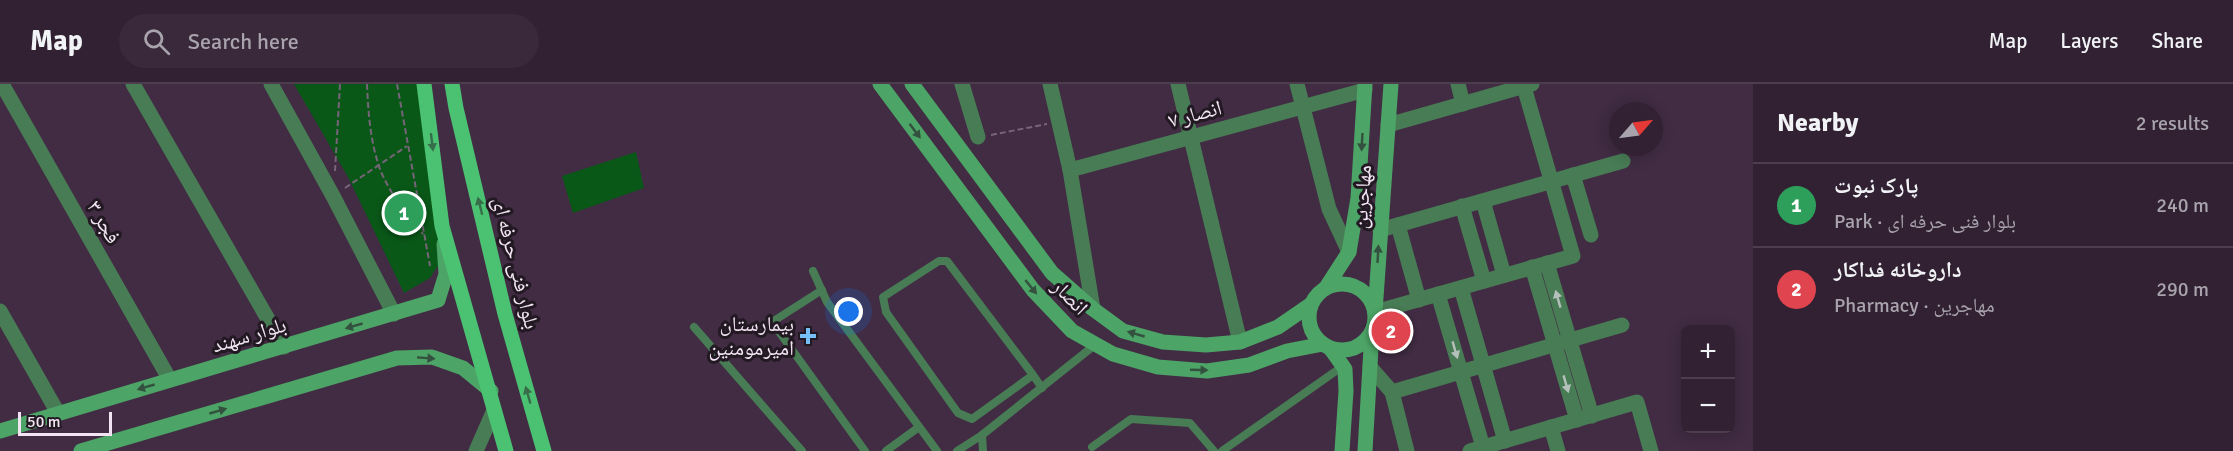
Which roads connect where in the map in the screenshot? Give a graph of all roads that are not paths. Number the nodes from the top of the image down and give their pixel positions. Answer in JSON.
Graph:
{"nodes":[{"id":1,"x":2,"y":84,"type":"edge"},
{"id":2,"x":133,"y":84,"type":"edge"},
{"id":3,"x":271,"y":84,"type":"edge"},
{"id":4,"x":424,"y":84,"type":"edge"},
{"id":5,"x":452,"y":84,"type":"edge"},
{"id":6,"x":880,"y":84,"type":"edge"},
{"id":7,"x":912,"y":84,"type":"edge"},
{"id":8,"x":962,"y":84,"type":"edge"},
{"id":9,"x":1050,"y":84,"type":"edge"},
{"id":10,"x":1178,"y":84,"type":"edge"},
{"id":11,"x":1297,"y":84,"type":"edge"},
{"id":12,"x":1391,"y":84,"type":"edge"},
{"id":13,"x":1458,"y":84,"type":"edge"},
{"id":14,"x":1528,"y":85,"type":"edge"},
{"id":15,"x":1365,"y":87,"type":"edge"},
{"id":16,"x":1463,"y":104,"type":"junction"},
{"id":17,"x":1303,"y":107,"type":"junction"},
{"id":18,"x":1388,"y":125,"type":"junction"},
{"id":19,"x":978,"y":137,"type":"road end"},
{"id":20,"x":1190,"y":137,"type":"junction"},
{"id":21,"x":1623,"y":161,"type":"dead end"},
{"id":22,"x":1070,"y":170,"type":"junction"},
{"id":23,"x":1574,"y":175,"type":"junction"},
{"id":24,"x":1551,"y":181,"type":"junction"},
{"id":25,"x":987,"y":185,"type":"junction"},
{"id":26,"x":966,"y":200,"type":"junction"},
{"id":27,"x":1483,"y":201,"type":"junction"},
{"id":28,"x":1462,"y":206,"type":"junction"},
{"id":29,"x":1398,"y":225,"type":"junction"},
{"id":30,"x":442,"y":226,"type":"junction"},
{"id":31,"x":1380,"y":230,"type":"junction"},
{"id":32,"x":1591,"y":235,"type":"dead end"},
{"id":33,"x":1349,"y":252,"type":"junction"},
{"id":34,"x":1547,"y":263,"type":"junction"},
{"id":35,"x":1532,"y":267,"type":"junction"},
{"id":36,"x":813,"y":271,"type":"dead end"},
{"id":37,"x":1504,"y":275,"type":"junction"},
{"id":38,"x":1484,"y":281,"type":"junction"},
{"id":39,"x":1327,"y":286,"type":"junction"},
{"id":40,"x":1461,"y":288,"type":"junction"},
{"id":41,"x":822,"y":290,"type":"junction"},
{"id":42,"x":1438,"y":294,"type":"junction"},
{"id":43,"x":1419,"y":300,"type":"junction"},
{"id":44,"x":1310,"y":306,"type":"junction"},
{"id":45,"x":1093,"y":309,"type":"junction"},
{"id":46,"x":0,"y":311,"type":"edge"},
{"id":47,"x":1375,"y":312,"type":"junction"},
{"id":48,"x":394,"y":314,"type":"junction"},
{"id":49,"x":1623,"y":325,"type":"dead end"},
{"id":50,"x":694,"y":327,"type":"dead end"},
{"id":51,"x":1372,"y":331,"type":"junction"},
{"id":52,"x":1570,"y":340,"type":"junction"},
{"id":53,"x":1240,"y":342,"type":"junction"},
{"id":54,"x":1096,"y":344,"type":"junction"},
{"id":55,"x":1555,"y":345,"type":"junction"},
{"id":56,"x":284,"y":346,"type":"junction"},
{"id":57,"x":1327,"y":346,"type":"junction"},
{"id":58,"x":1484,"y":365,"type":"junction"},
{"id":59,"x":1342,"y":366,"type":"junction"},
{"id":60,"x":1370,"y":368,"type":"junction"},
{"id":61,"x":1461,"y":372,"type":"junction"},
{"id":62,"x":1033,"y":375,"type":"junction"},
{"id":63,"x":170,"y":380,"type":"junction"},
{"id":64,"x":1042,"y":388,"type":"junction"},
{"id":65,"x":490,"y":391,"type":"junction"},
{"id":66,"x":1392,"y":392,"type":"junction"},
{"id":67,"x":494,"y":410,"type":"junction"},
{"id":68,"x":58,"y":413,"type":"junction"},
{"id":69,"x":1584,"y":418,"type":"junction"},
{"id":70,"x":919,"y":427,"type":"junction"},
{"id":71,"x":1551,"y":428,"type":"junction"},
{"id":72,"x":0,"y":430,"type":"edge"},
{"id":73,"x":982,"y":435,"type":"junction"},
{"id":74,"x":1505,"y":441,"type":"junction"},
{"id":75,"x":1092,"y":447,"type":"dead end"},
{"id":76,"x":1476,"y":449,"type":"edge"},
{"id":77,"x":81,"y":451,"type":"edge"},
{"id":78,"x":476,"y":451,"type":"edge"},
{"id":79,"x":506,"y":451,"type":"edge"},
{"id":80,"x":544,"y":451,"type":"edge"},
{"id":81,"x":802,"y":451,"type":"edge"},
{"id":82,"x":865,"y":451,"type":"edge"},
{"id":83,"x":886,"y":451,"type":"edge"},
{"id":84,"x":937,"y":451,"type":"edge"},
{"id":85,"x":957,"y":451,"type":"edge"},
{"id":86,"x":983,"y":451,"type":"edge"},
{"id":87,"x":1214,"y":451,"type":"edge"},
{"id":88,"x":1222,"y":451,"type":"edge"},
{"id":89,"x":1342,"y":451,"type":"edge"},
{"id":90,"x":1365,"y":451,"type":"edge"},
{"id":91,"x":1407,"y":451,"type":"edge"},
{"id":92,"x":1558,"y":451,"type":"edge"},
{"id":93,"x":1652,"y":451,"type":"edge"}],
"edges":[{"from":1,"to":63,"type":"street","name":"فجر ۳"},
{"from":2,"to":56,"type":"street"},
{"from":3,"to":48,"type":"street"},
{"from":4,"to":30,"type":"main road","one_way":true},
{"from":80,"to":5,"type":"main road","name":"بلوار فنی حرفه ای","one_way":true},
{"from":6,"to":26,"type":"main road","name":"انصار","one_way":true},
{"from":7,"to":25,"type":"main road","name":"انصار"},
{"from":8,"to":19,"type":"street"},
{"from":9,"to":22,"type":"street"},
{"from":10,"to":20,"type":"street"},
{"from":11,"to":17,"type":"street"},
{"from":12,"to":18,"type":"main road","name":"مهاجرین"},
{"from":13,"to":16,"type":"street"},
{"from":14,"to":16,"type":"street"},
{"from":14,"to":24,"type":"street"},
{"from":15,"to":17,"type":"street","name":"انصار ۷"},
{"from":15,"to":33,"type":"main road","name":"مهاجرین","one_way":true},
{"from":16,"to":18,"type":"street"},
{"from":17,"to":20,"type":"street","name":"انصار ۷"},
{"from":17,"to":33,"type":"street"},
{"from":18,"to":31,"type":"main road","name":"مهاجرین"},
{"from":20,"to":22,"type":"street","name":"انصار ۷"},
{"from":20,"to":53,"type":"street"},
{"from":21,"to":23,"type":"street"},
{"from":22,"to":45,"type":"street"},
{"from":23,"to":24,"type":"street"},
{"from":23,"to":32,"type":"street"},
{"from":24,"to":27,"type":"street"},
{"from":24,"to":34,"type":"street"},
{"from":25,"to":26,"type":"main road"},
{"from":25,"to":45,"type":"main road","name":"انصار"},
{"from":26,"to":54,"type":"main road","name":"انصار","one_way":true},
{"from":27,"to":28,"type":"street"},
{"from":27,"to":37,"type":"street"},
{"from":28,"to":29,"type":"street"},
{"from":28,"to":38,"type":"street"},
{"from":29,"to":31,"type":"street"},
{"from":29,"to":43,"type":"street"},
{"from":30,"to":48,"type":"main road","name":"بلوار سهند"},
{"from":30,"to":65,"type":"main road"},
{"from":47,"to":31,"type":"main road","name":"مهاجرین","one_way":true},
{"from":33,"to":39,"type":"main road","name":"مهاجرین"},
{"from":34,"to":35,"type":"street"},
{"from":52,"to":34,"type":"street","one_way":true},
{"from":35,"to":37,"type":"street"},
{"from":35,"to":55,"type":"street"},
{"from":36,"to":41,"type":"lane"},
{"from":37,"to":38,"type":"street"},
{"from":38,"to":40,"type":"street"},
{"from":39,"to":44,"type":"main road"},
{"from":39,"to":47,"type":"main road"},
{"from":40,"to":42,"type":"street"},
{"from":40,"to":58,"type":"street"},
{"from":41,"to":70,"type":"lane"},
{"from":41,"to":82,"type":"lane"},
{"from":42,"to":43,"type":"street"},
{"from":42,"to":61,"type":"street","one_way":true},
{"from":43,"to":47,"type":"street"},
{"from":44,"to":53,"type":"main road","name":"انصار"},
{"from":44,"to":57,"type":"main road"},
{"from":53,"to":45,"type":"main road","name":"انصار","one_way":true},
{"from":46,"to":68,"type":"street"},
{"from":47,"to":51,"type":"main road"},
{"from":48,"to":56,"type":"main road","name":"بلوار سهند","one_way":true},
{"from":49,"to":52,"type":"street"},
{"from":50,"to":81,"type":"lane"},
{"from":51,"to":57,"type":"main road"},
{"from":51,"to":60,"type":"main road"},
{"from":52,"to":55,"type":"street"},
{"from":52,"to":69,"type":"street"},
{"from":54,"to":57,"type":"main road","name":"انصار","one_way":true},
{"from":54,"to":64,"type":"lane"},
{"from":55,"to":58,"type":"street"},
{"from":55,"to":69,"type":"street","one_way":true},
{"from":56,"to":63,"type":"main road","name":"بلوار سهند"},
{"from":57,"to":59,"type":"main road"},
{"from":58,"to":61,"type":"street"},
{"from":58,"to":74,"type":"street"},
{"from":59,"to":88,"type":"lane"},
{"from":59,"to":89,"type":"main road"},
{"from":60,"to":66,"type":"street"},
{"from":60,"to":90,"type":"main road"},
{"from":61,"to":66,"type":"street"},
{"from":61,"to":76,"type":"street"},
{"from":62,"to":62,"type":"lane"},
{"from":62,"to":64,"type":"lane"},
{"from":63,"to":68,"type":"main road","name":"بلوار سهند","one_way":true},
{"from":64,"to":73,"type":"lane"},
{"from":65,"to":67,"type":"main road"},
{"from":77,"to":65,"type":"main road","one_way":true},
{"from":66,"to":91,"type":"street"},
{"from":67,"to":78,"type":"street"},
{"from":67,"to":79,"type":"main road"},
{"from":68,"to":72,"type":"main road","name":"بلوار سهند"},
{"from":69,"to":71,"type":"street"},
{"from":69,"to":93,"type":"street"},
{"from":70,"to":83,"type":"lane"},
{"from":70,"to":84,"type":"lane"},
{"from":71,"to":74,"type":"street"},
{"from":71,"to":92,"type":"street"},
{"from":73,"to":85,"type":"lane"},
{"from":73,"to":86,"type":"lane"},
{"from":74,"to":76,"type":"street"},
{"from":75,"to":87,"type":"lane"}]}
